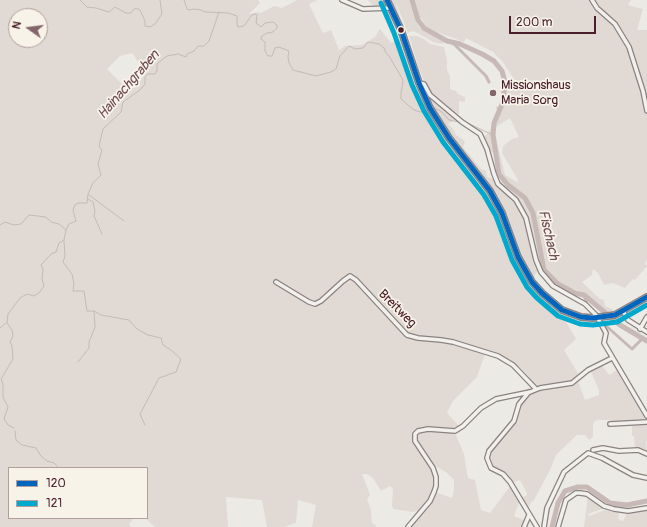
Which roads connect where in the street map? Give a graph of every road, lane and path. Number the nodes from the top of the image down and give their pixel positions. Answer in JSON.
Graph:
{"nodes":[{"id":1,"x":342,"y":0,"type":"edge"},
{"id":2,"x":387,"y":0,"type":"edge"},
{"id":3,"x":592,"y":0,"type":"edge"},
{"id":4,"x":391,"y":8,"type":"junction"},
{"id":5,"x":419,"y":83,"type":"junction"},
{"id":6,"x":647,"y":111,"type":"edge"},
{"id":7,"x":276,"y":282,"type":"dead end"},
{"id":8,"x":647,"y":297,"type":"edge"},
{"id":9,"x":623,"y":311,"type":"junction"},
{"id":10,"x":647,"y":317,"type":"edge"},
{"id":11,"x":601,"y":318,"type":"junction"},
{"id":12,"x":640,"y":329,"type":"junction"},
{"id":13,"x":647,"y":332,"type":"edge"},
{"id":14,"x":612,"y":358,"type":"junction"},
{"id":15,"x":536,"y":389,"type":"junction"},
{"id":16,"x":530,"y":392,"type":"junction"},
{"id":17,"x":647,"y":416,"type":"edge"},
{"id":18,"x":647,"y":422,"type":"edge"},
{"id":19,"x":610,"y":424,"type":"dead end"},
{"id":20,"x":593,"y":450,"type":"dead end"},
{"id":21,"x":647,"y":454,"type":"edge"},
{"id":22,"x":647,"y":478,"type":"edge"},
{"id":23,"x":647,"y":508,"type":"edge"},
{"id":24,"x":529,"y":515,"type":"junction"},
{"id":25,"x":408,"y":527,"type":"edge"},
{"id":26,"x":524,"y":527,"type":"edge"},
{"id":27,"x":537,"y":527,"type":"edge"},
{"id":28,"x":544,"y":527,"type":"edge"},
{"id":29,"x":558,"y":527,"type":"edge"}],
"edges":[{"from":1,"to":4,"type":"street"},
{"from":2,"to":4,"type":"main road"},
{"from":3,"to":6,"type":"street"},
{"from":4,"to":5,"type":"main road"},
{"from":5,"to":11,"type":"main road"},
{"from":5,"to":11,"type":"street"},
{"from":7,"to":15,"type":"street","name":"Breitweg"},
{"from":8,"to":9,"type":"main road"},
{"from":9,"to":11,"type":"main road"},
{"from":9,"to":12,"type":"street"},
{"from":10,"to":12,"type":"street"},
{"from":11,"to":14,"type":"street"},
{"from":12,"to":13,"type":"street"},
{"from":14,"to":15,"type":"street"},
{"from":14,"to":17,"type":"street"},
{"from":15,"to":16,"type":"street"},
{"from":16,"to":24,"type":"street"},
{"from":16,"to":25,"type":"street"},
{"from":18,"to":19,"type":"street"},
{"from":20,"to":21,"type":"street"},
{"from":22,"to":28,"type":"street"},
{"from":23,"to":29,"type":"street"},
{"from":24,"to":26,"type":"street"},
{"from":24,"to":27,"type":"street"}]}
